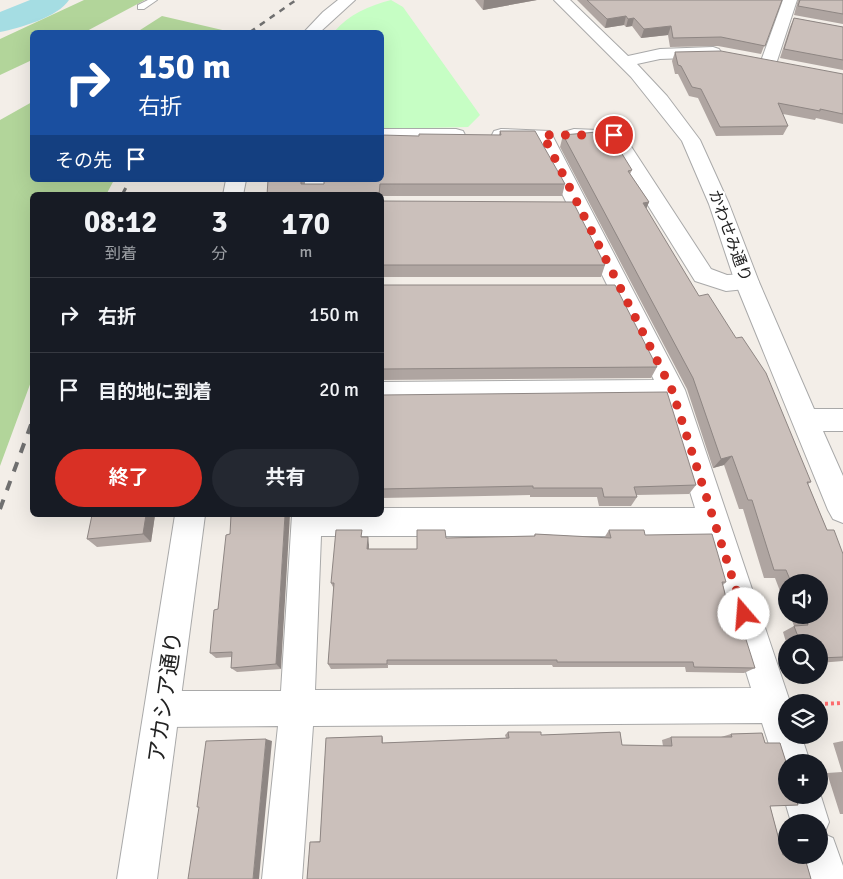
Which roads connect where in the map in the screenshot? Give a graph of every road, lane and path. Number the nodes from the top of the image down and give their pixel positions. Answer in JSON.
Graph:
{"nodes":[{"id":1,"x":152,"y":0,"type":"edge"},
{"id":2,"x":348,"y":0,"type":"edge"},
{"id":3,"x":561,"y":0,"type":"edge"},
{"id":4,"x":790,"y":0,"type":"edge"},
{"id":5,"x":141,"y":7,"type":"dead end"},
{"id":6,"x":314,"y":30,"type":"edge"},
{"id":7,"x":726,"y":54,"type":"edge"},
{"id":8,"x":751,"y":58,"type":"edge"},
{"id":9,"x":626,"y":61,"type":"junction"},
{"id":10,"x":769,"y":61,"type":"junction"},
{"id":11,"x":788,"y":65,"type":"edge"},
{"id":12,"x":384,"y":135,"type":"edge"},
{"id":13,"x":543,"y":135,"type":"junction"},
{"id":14,"x":747,"y":282,"type":"junction"},
{"id":15,"x":672,"y":390,"type":"junction"},
{"id":16,"x":384,"y":393,"type":"edge"},
{"id":17,"x":807,"y":420,"type":"junction"},
{"id":18,"x":843,"y":420,"type":"edge"},
{"id":19,"x":843,"y":510,"type":"edge"},
{"id":20,"x":190,"y":517,"type":"edge"},
{"id":21,"x":306,"y":518,"type":"edge"},
{"id":22,"x":713,"y":522,"type":"junction"},
{"id":23,"x":843,"y":703,"type":"edge"},
{"id":24,"x":828,"y":704,"type":"edge"},
{"id":25,"x":774,"y":705,"type":"junction"},
{"id":26,"x":297,"y":708,"type":"junction"},
{"id":27,"x":163,"y":709,"type":"junction"},
{"id":28,"x":789,"y":754,"type":"edge"},
{"id":29,"x":823,"y":864,"type":"edge"},
{"id":30,"x":137,"y":879,"type":"edge"},
{"id":31,"x":282,"y":879,"type":"edge"},
{"id":32,"x":827,"y":879,"type":"edge"}],
"edges":[{"from":1,"to":5,"type":"lane"},
{"from":2,"to":6,"type":"street"},
{"from":3,"to":9,"type":"street","name":"かわせみ通り"},
{"from":4,"to":10,"type":"street"},
{"from":7,"to":9,"type":"street"},
{"from":8,"to":10,"type":"street"},
{"from":9,"to":14,"type":"street","name":"かわせみ通り"},
{"from":10,"to":11,"type":"street"},
{"from":12,"to":13,"type":"street"},
{"from":13,"to":14,"type":"street"},
{"from":13,"to":15,"type":"street"},
{"from":14,"to":17,"type":"street","name":"かわせみ通り"},
{"from":15,"to":16,"type":"street"},
{"from":15,"to":22,"type":"street"},
{"from":17,"to":18,"type":"street"},
{"from":17,"to":19,"type":"street","name":"かわせみ通り"},
{"from":20,"to":27,"type":"street","name":"アカシア通り"},
{"from":21,"to":22,"type":"street"},
{"from":21,"to":26,"type":"street"},
{"from":22,"to":25,"type":"street"},
{"from":23,"to":24,"type":"path"},
{"from":25,"to":26,"type":"street"},
{"from":25,"to":28,"type":"street"},
{"from":26,"to":27,"type":"street"},
{"from":26,"to":31,"type":"street"},
{"from":27,"to":30,"type":"street","name":"アカシア通り"},
{"from":29,"to":32,"type":"street"}]}
